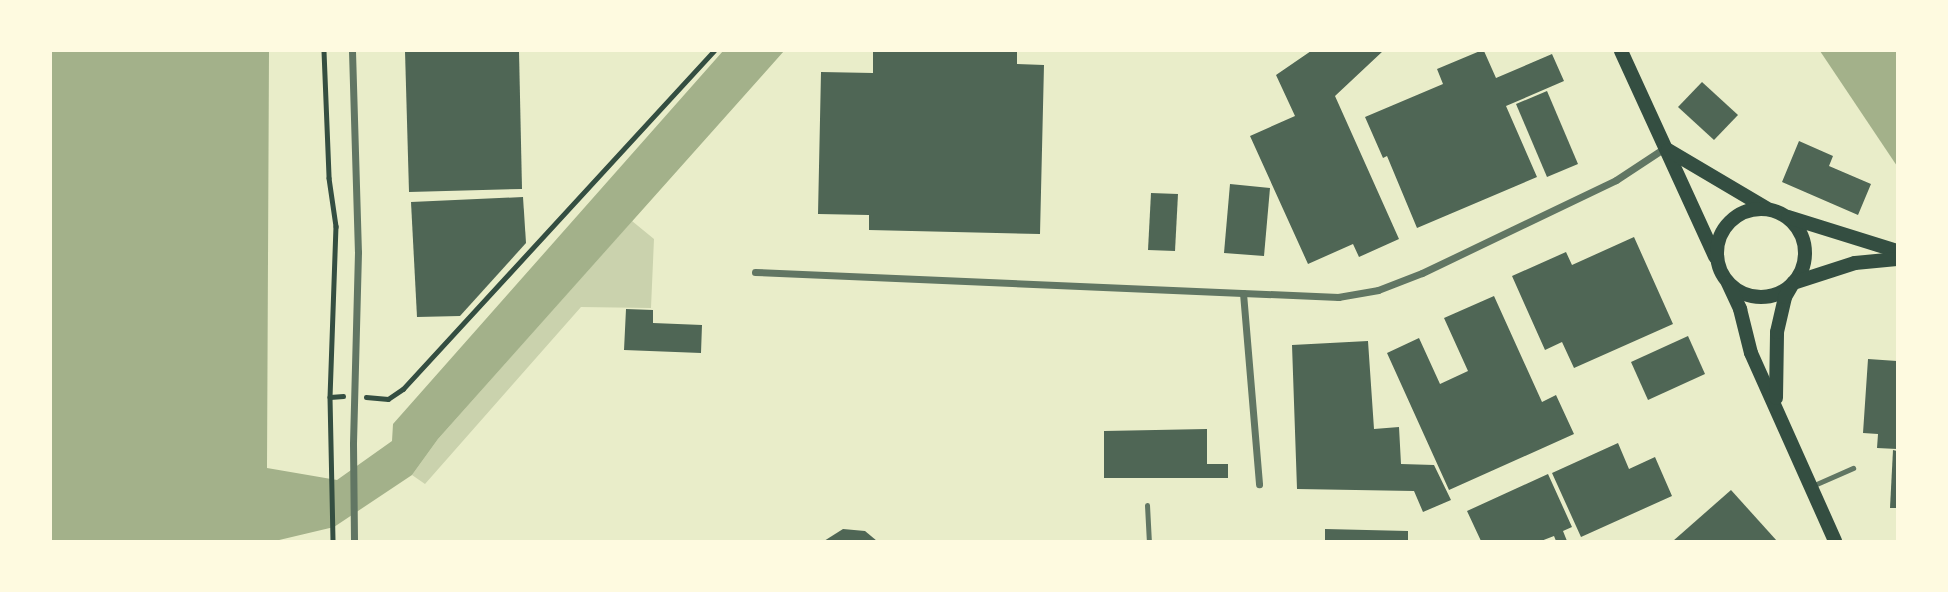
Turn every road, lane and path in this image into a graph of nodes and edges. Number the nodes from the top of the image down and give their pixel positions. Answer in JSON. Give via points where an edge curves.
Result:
{"nodes":[{"id":1,"x":324,"y":51,"type":"edge"},
{"id":2,"x":352,"y":51,"type":"edge"},
{"id":3,"x":715,"y":51,"type":"edge"},
{"id":4,"x":1620,"y":51,"type":"edge"},
{"id":5,"x":1667,"y":148,"type":"junction"},
{"id":6,"x":1778,"y":213,"type":"junction"},
{"id":7,"x":1897,"y":251,"type":"edge"},
{"id":8,"x":1897,"y":259,"type":"edge"},
{"id":9,"x":1717,"y":261,"type":"junction"},
{"id":10,"x":755,"y":272,"type":"dead end"},
{"id":11,"x":1728,"y":282,"type":"junction"},
{"id":12,"x":1793,"y":283,"type":"junction"},
{"id":13,"x":1243,"y":293,"type":"junction"},
{"id":14,"x":354,"y":396,"type":"junction"},
{"id":15,"x":330,"y":397,"type":"junction"},
{"id":16,"x":1776,"y":406,"type":"junction"},
{"id":17,"x":1853,"y":467,"type":"dead end"},
{"id":18,"x":1259,"y":484,"type":"dead end"},
{"id":19,"x":1810,"y":487,"type":"junction"},
{"id":20,"x":1147,"y":505,"type":"dead end"},
{"id":21,"x":333,"y":539,"type":"edge"},
{"id":22,"x":354,"y":540,"type":"edge"},
{"id":23,"x":1149,"y":541,"type":"edge"},
{"id":24,"x":1835,"y":541,"type":"edge"}],
"edges":[{"from":1,"to":15,"type":"path","via":[[329,178],[336,226]]},
{"from":2,"to":14,"type":"street","via":[[358,252]]},
{"from":3,"to":14,"type":"path","via":[[403,389],[388,399]]},
{"from":4,"to":5,"type":"main road"},
{"from":5,"to":6,"type":"main road"},
{"from":5,"to":9,"type":"main road"},
{"from":5,"to":13,"type":"street","via":[[1616,180],[1378,290],[1338,297]]},
{"from":6,"to":7,"type":"main road"},
{"from":6,"to":9,"type":"main road","via":[[1748,211],[1736,216],[1720,236]]},
{"from":6,"to":12,"type":"main road","via":[[1794,224],[1805,250]]},
{"from":8,"to":12,"type":"main road","via":[[1850,264]]},
{"from":9,"to":11,"type":"main road"},
{"from":10,"to":13,"type":"street"},
{"from":11,"to":12,"type":"main road","via":[[1737,291],[1757,297],[1778,294]]},
{"from":11,"to":16,"type":"main road","via":[[1751,353]]},
{"from":12,"to":16,"type":"main road","via":[[1777,332]]},
{"from":13,"to":18,"type":"street"},
{"from":14,"to":15,"type":"path"},
{"from":14,"to":22,"type":"street"},
{"from":15,"to":21,"type":"path"},
{"from":16,"to":19,"type":"main road"},
{"from":17,"to":19,"type":"lane"},
{"from":19,"to":24,"type":"main road"},
{"from":20,"to":23,"type":"lane"}]}
